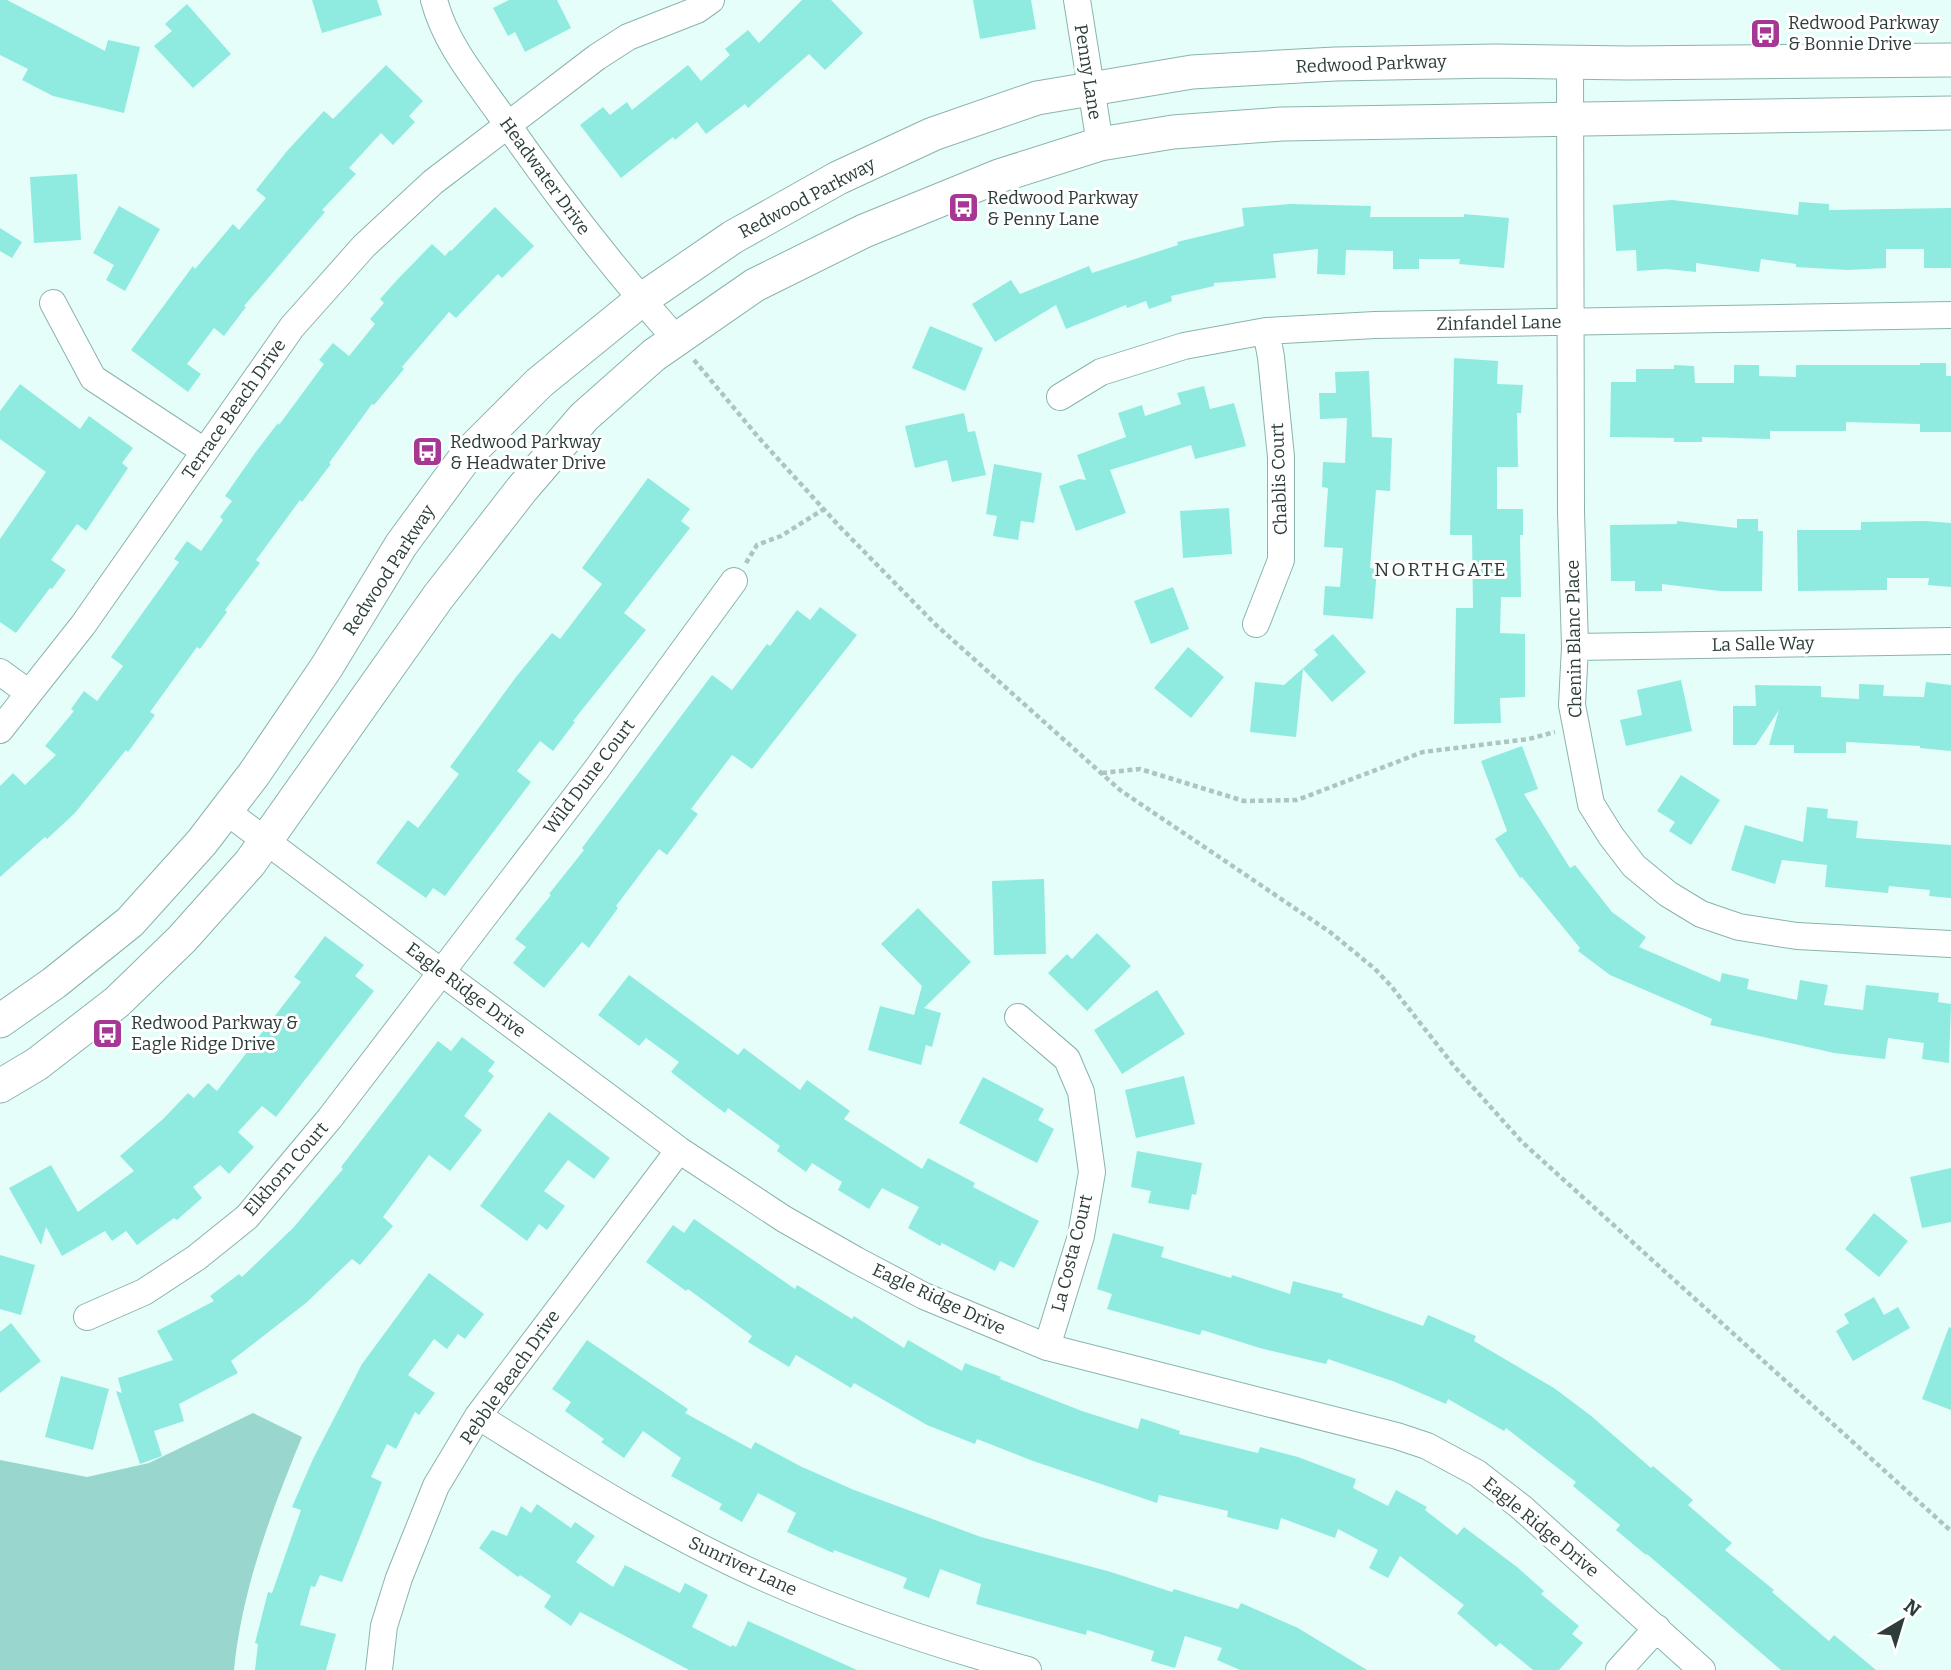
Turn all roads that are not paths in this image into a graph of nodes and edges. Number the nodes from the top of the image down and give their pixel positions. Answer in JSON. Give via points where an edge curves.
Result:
{"nodes":[{"id":1,"x":434,"y":0,"type":"edge"},
{"id":2,"x":711,"y":0,"type":"edge"},
{"id":3,"x":1077,"y":0,"type":"edge"},
{"id":4,"x":1951,"y":60,"type":"edge"},
{"id":5,"x":1570,"y":62,"type":"junction"},
{"id":6,"x":1090,"y":89,"type":"junction"},
{"id":7,"x":1951,"y":113,"type":"edge"},
{"id":8,"x":1571,"y":118,"type":"junction"},
{"id":9,"x":508,"y":126,"type":"junction"},
{"id":10,"x":1100,"y":144,"type":"junction"},
{"id":11,"x":642,"y":300,"type":"junction"},
{"id":12,"x":53,"y":303,"type":"dead end"},
{"id":13,"x":1951,"y":315,"type":"edge"},
{"id":14,"x":1572,"y":323,"type":"junction"},
{"id":15,"x":1266,"y":331,"type":"junction"},
{"id":16,"x":676,"y":340,"type":"junction"},
{"id":17,"x":1060,"y":397,"type":"dead end"},
{"id":18,"x":204,"y":450,"type":"junction"},
{"id":19,"x":734,"y":581,"type":"road end"},
{"id":20,"x":1256,"y":624,"type":"dead end"},
{"id":21,"x":1951,"y":641,"type":"edge"},
{"id":22,"x":1575,"y":647,"type":"junction"},
{"id":23,"x":0,"y":672,"type":"edge"},
{"id":24,"x":29,"y":693,"type":"junction"},
{"id":25,"x":0,"y":730,"type":"edge"},
{"id":26,"x":226,"y":811,"type":"junction"},
{"id":27,"x":266,"y":841,"type":"junction"},
{"id":28,"x":1951,"y":944,"type":"edge"},
{"id":29,"x":442,"y":972,"type":"junction"},
{"id":30,"x":1018,"y":1017,"type":"dead end"},
{"id":31,"x":0,"y":1021,"type":"edge"},
{"id":32,"x":0,"y":1086,"type":"edge"},
{"id":33,"x":679,"y":1150,"type":"junction"},
{"id":34,"x":87,"y":1317,"type":"dead end"},
{"id":35,"x":1047,"y":1347,"type":"junction"},
{"id":36,"x":478,"y":1416,"type":"junction"},
{"id":37,"x":1657,"y":1628,"type":"junction"},
{"id":38,"x":379,"y":1670,"type":"edge"},
{"id":39,"x":1028,"y":1670,"type":"edge"},
{"id":40,"x":1619,"y":1670,"type":"edge"},
{"id":41,"x":1702,"y":1670,"type":"edge"}],
"edges":[{"from":1,"to":9,"type":"street","name":"Headwater Drive","via":[[447,37]]},
{"from":2,"to":9,"type":"street","name":"Terrace Beach Drive","via":[[628,37]]},
{"from":3,"to":6,"type":"street","name":"Penny Lane"},
{"from":4,"to":5,"type":"main road","name":"Redwood Parkway"},
{"from":5,"to":6,"type":"main road","name":"Redwood Parkway","via":[[1335,64],[1192,72]]},
{"from":5,"to":8,"type":"street","name":"Chenin Blanc Place"},
{"from":6,"to":10,"type":"street","name":"Penny Lane"},
{"from":6,"to":11,"type":"main road","name":"Redwood Parkway","via":[[1037,98],[933,134],[838,178],[733,237]]},
{"from":7,"to":8,"type":"main road"},
{"from":8,"to":10,"type":"main road","via":[[1282,124],[1173,132]]},
{"from":8,"to":14,"type":"street","name":"Chenin Blanc Place"},
{"from":9,"to":11,"type":"street","name":"Headwater Drive"},
{"from":9,"to":18,"type":"street","name":"Terrace Beach Drive","via":[[433,183],[364,246],[292,327]]},
{"from":10,"to":16,"type":"main road","via":[[999,176],[864,231],[755,285]]},
{"from":11,"to":16,"type":"street","name":"Headwater Drive"},
{"from":11,"to":26,"type":"main road","name":"Redwood Parkway","via":[[538,383],[467,455],[401,545],[326,668]]},
{"from":12,"to":18,"type":"street","via":[[93,378]]},
{"from":13,"to":14,"type":"street","name":"Zinfandel Lane"},
{"from":14,"to":15,"type":"street","name":"Zinfandel Lane"},
{"from":14,"to":22,"type":"street","name":"Chenin Blanc Place"},
{"from":15,"to":17,"type":"street","name":"Zinfandel Lane","via":[[1184,346],[1101,372]]},
{"from":15,"to":20,"type":"street","name":"Chablis Court","via":[[1281,457],[1281,560]]},
{"from":16,"to":27,"type":"main road","via":[[584,417],[522,489],[438,597]]},
{"from":18,"to":24,"type":"street","name":"Terrace Beach Drive","via":[[83,625]]},
{"from":19,"to":29,"type":"street","name":"Wild Dune Court"},
{"from":21,"to":22,"type":"street","name":"La Salle Way"},
{"from":22,"to":28,"type":"street","name":"Chenin Blanc Place","via":[[1572,705],[1591,804],[1634,866],[1668,894],[1701,914],[1739,927],[1797,936]]},
{"from":23,"to":24,"type":"street"},
{"from":24,"to":25,"type":"street","name":"Terrace Beach Drive"},
{"from":26,"to":27,"type":"street","name":"Eagle Ridge Drive"},
{"from":26,"to":31,"type":"main road","name":"Redwood Parkway","via":[[130,922]]},
{"from":27,"to":29,"type":"street","name":"Eagle Ridge Drive"},
{"from":27,"to":32,"type":"main road","via":[[182,939],[117,1002],[37,1064]]},
{"from":29,"to":33,"type":"street","name":"Eagle Ridge Drive"},
{"from":29,"to":34,"type":"street","name":"Elkhorn Court","via":[[247,1217],[144,1292]]},
{"from":30,"to":35,"type":"street","name":"La Costa Court","via":[[1067,1059],[1080,1092],[1092,1172],[1081,1236]]},
{"from":33,"to":35,"type":"street","name":"Eagle Ridge Drive","via":[[856,1260],[924,1296]]},
{"from":33,"to":36,"type":"street","name":"Pebble Beach Drive"},
{"from":35,"to":37,"type":"street","name":"Eagle Ridge Drive","via":[[1427,1447],[1477,1473]]},
{"from":36,"to":38,"type":"street","name":"Pebble Beach Drive","via":[[436,1486],[416,1532],[384,1626]]},
{"from":36,"to":39,"type":"street","name":"Sunriver Lane","via":[[683,1538],[768,1579],[950,1649]]},
{"from":37,"to":40,"type":"street"},
{"from":37,"to":41,"type":"street","name":"Eagle Ridge Drive"}]}
